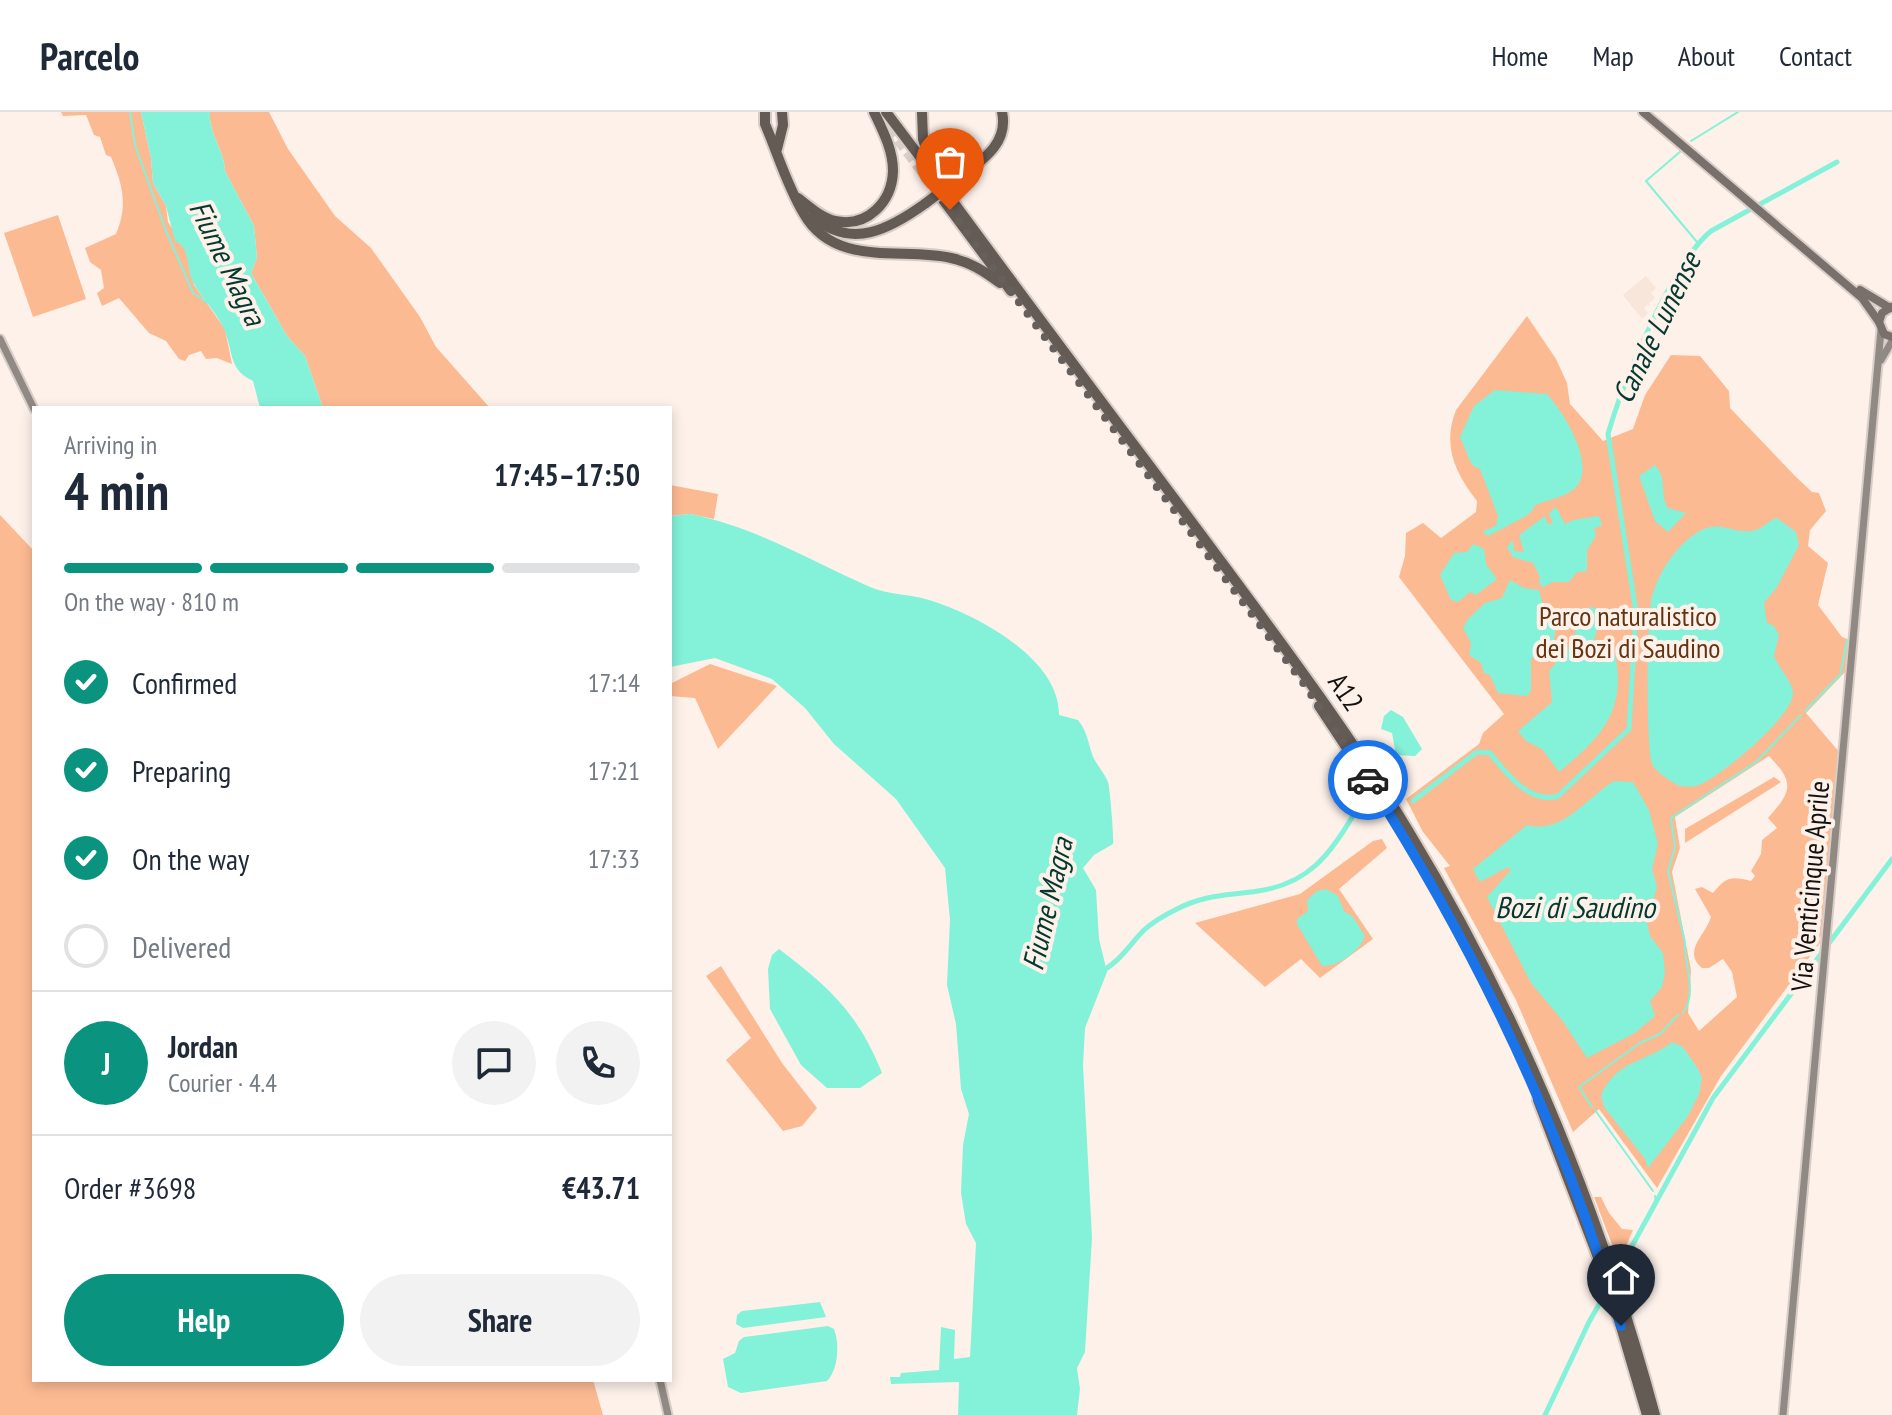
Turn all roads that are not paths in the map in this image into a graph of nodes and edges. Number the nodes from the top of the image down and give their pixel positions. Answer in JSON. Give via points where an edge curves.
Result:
{"nodes":[{"id":1,"x":765,"y":112,"type":"edge"},
{"id":2,"x":782,"y":112,"type":"edge"},
{"id":3,"x":876,"y":112,"type":"edge"},
{"id":4,"x":886,"y":112,"type":"edge"},
{"id":5,"x":922,"y":112,"type":"edge"},
{"id":6,"x":1002,"y":112,"type":"edge"},
{"id":7,"x":1643,"y":112,"type":"edge"},
{"id":8,"x":1651,"y":112,"type":"edge"},
{"id":9,"x":889,"y":128,"type":"tunnel mouth"},
{"id":10,"x":777,"y":149,"type":"junction"},
{"id":11,"x":942,"y":190,"type":"junction"},
{"id":12,"x":797,"y":196,"type":"junction"},
{"id":13,"x":1753,"y":201,"type":"junction"},
{"id":14,"x":1766,"y":213,"type":"junction"},
{"id":15,"x":1010,"y":290,"type":"junction"},
{"id":16,"x":1891,"y":307,"type":"edge"},
{"id":17,"x":1880,"y":326,"type":"junction"},
{"id":18,"x":0,"y":339,"type":"edge"},
{"id":19,"x":1892,"y":339,"type":"edge"},
{"id":20,"x":1880,"y":362,"type":"junction"},
{"id":21,"x":33,"y":406,"type":"edge"},
{"id":22,"x":1613,"y":1289,"type":"junction"},
{"id":23,"x":660,"y":1382,"type":"edge"},
{"id":24,"x":668,"y":1415,"type":"edge"},
{"id":25,"x":1647,"y":1415,"type":"edge"},
{"id":26,"x":1655,"y":1415,"type":"edge"},
{"id":27,"x":1783,"y":1415,"type":"edge"}],
"edges":[{"from":1,"to":10,"type":"highway"},
{"from":2,"to":10,"type":"highway"},
{"from":3,"to":9,"type":"highway"},
{"from":3,"to":12,"type":"highway","via":[[893,171],[877,209],[861,219],[834,221]]},
{"from":4,"to":11,"type":"highway","name":"A12","number":"A12"},
{"from":5,"to":11,"type":"highway","via":[[923,139]]},
{"from":6,"to":12,"type":"highway","bridge":true,"via":[[1001,138],[989,154],[886,229],[856,235],[822,224]]},
{"from":7,"to":13,"type":"main road"},
{"from":8,"to":13,"type":"main road"},
{"from":10,"to":12,"type":"highway"},
{"from":11,"to":15,"type":"highway","name":"A12","number":"A12"},
{"from":11,"to":22,"type":"highway","name":"A12","number":"A12","via":[[1311,681],[1401,820],[1482,965],[1534,1073],[1613,1274]]},
{"from":12,"to":15,"type":"highway","via":[[810,221],[843,246],[877,255],[962,260]]},
{"from":13,"to":14,"type":"main road"},
{"from":14,"to":16,"type":"main road","via":[[1866,295]]},
{"from":14,"to":17,"type":"main road","via":[[1862,298]]},
{"from":15,"to":22,"type":"highway","name":"A12","number":"A12","via":[[1304,684],[1404,837],[1529,1078]]},
{"from":16,"to":17,"type":"main road","via":[[1882,313]]},
{"from":17,"to":19,"type":"main road"},
{"from":17,"to":20,"type":"main road","name":"Via Venticinque Aprile"},
{"from":18,"to":21,"type":"main road"},
{"from":19,"to":20,"type":"main road","name":"Via Venticinque Aprile"},
{"from":20,"to":27,"type":"main road","name":"Via Venticinque Aprile"},
{"from":22,"to":25,"type":"highway","number":"A12"},
{"from":22,"to":26,"type":"highway","number":"A12"},
{"from":23,"to":24,"type":"main road"}]}
